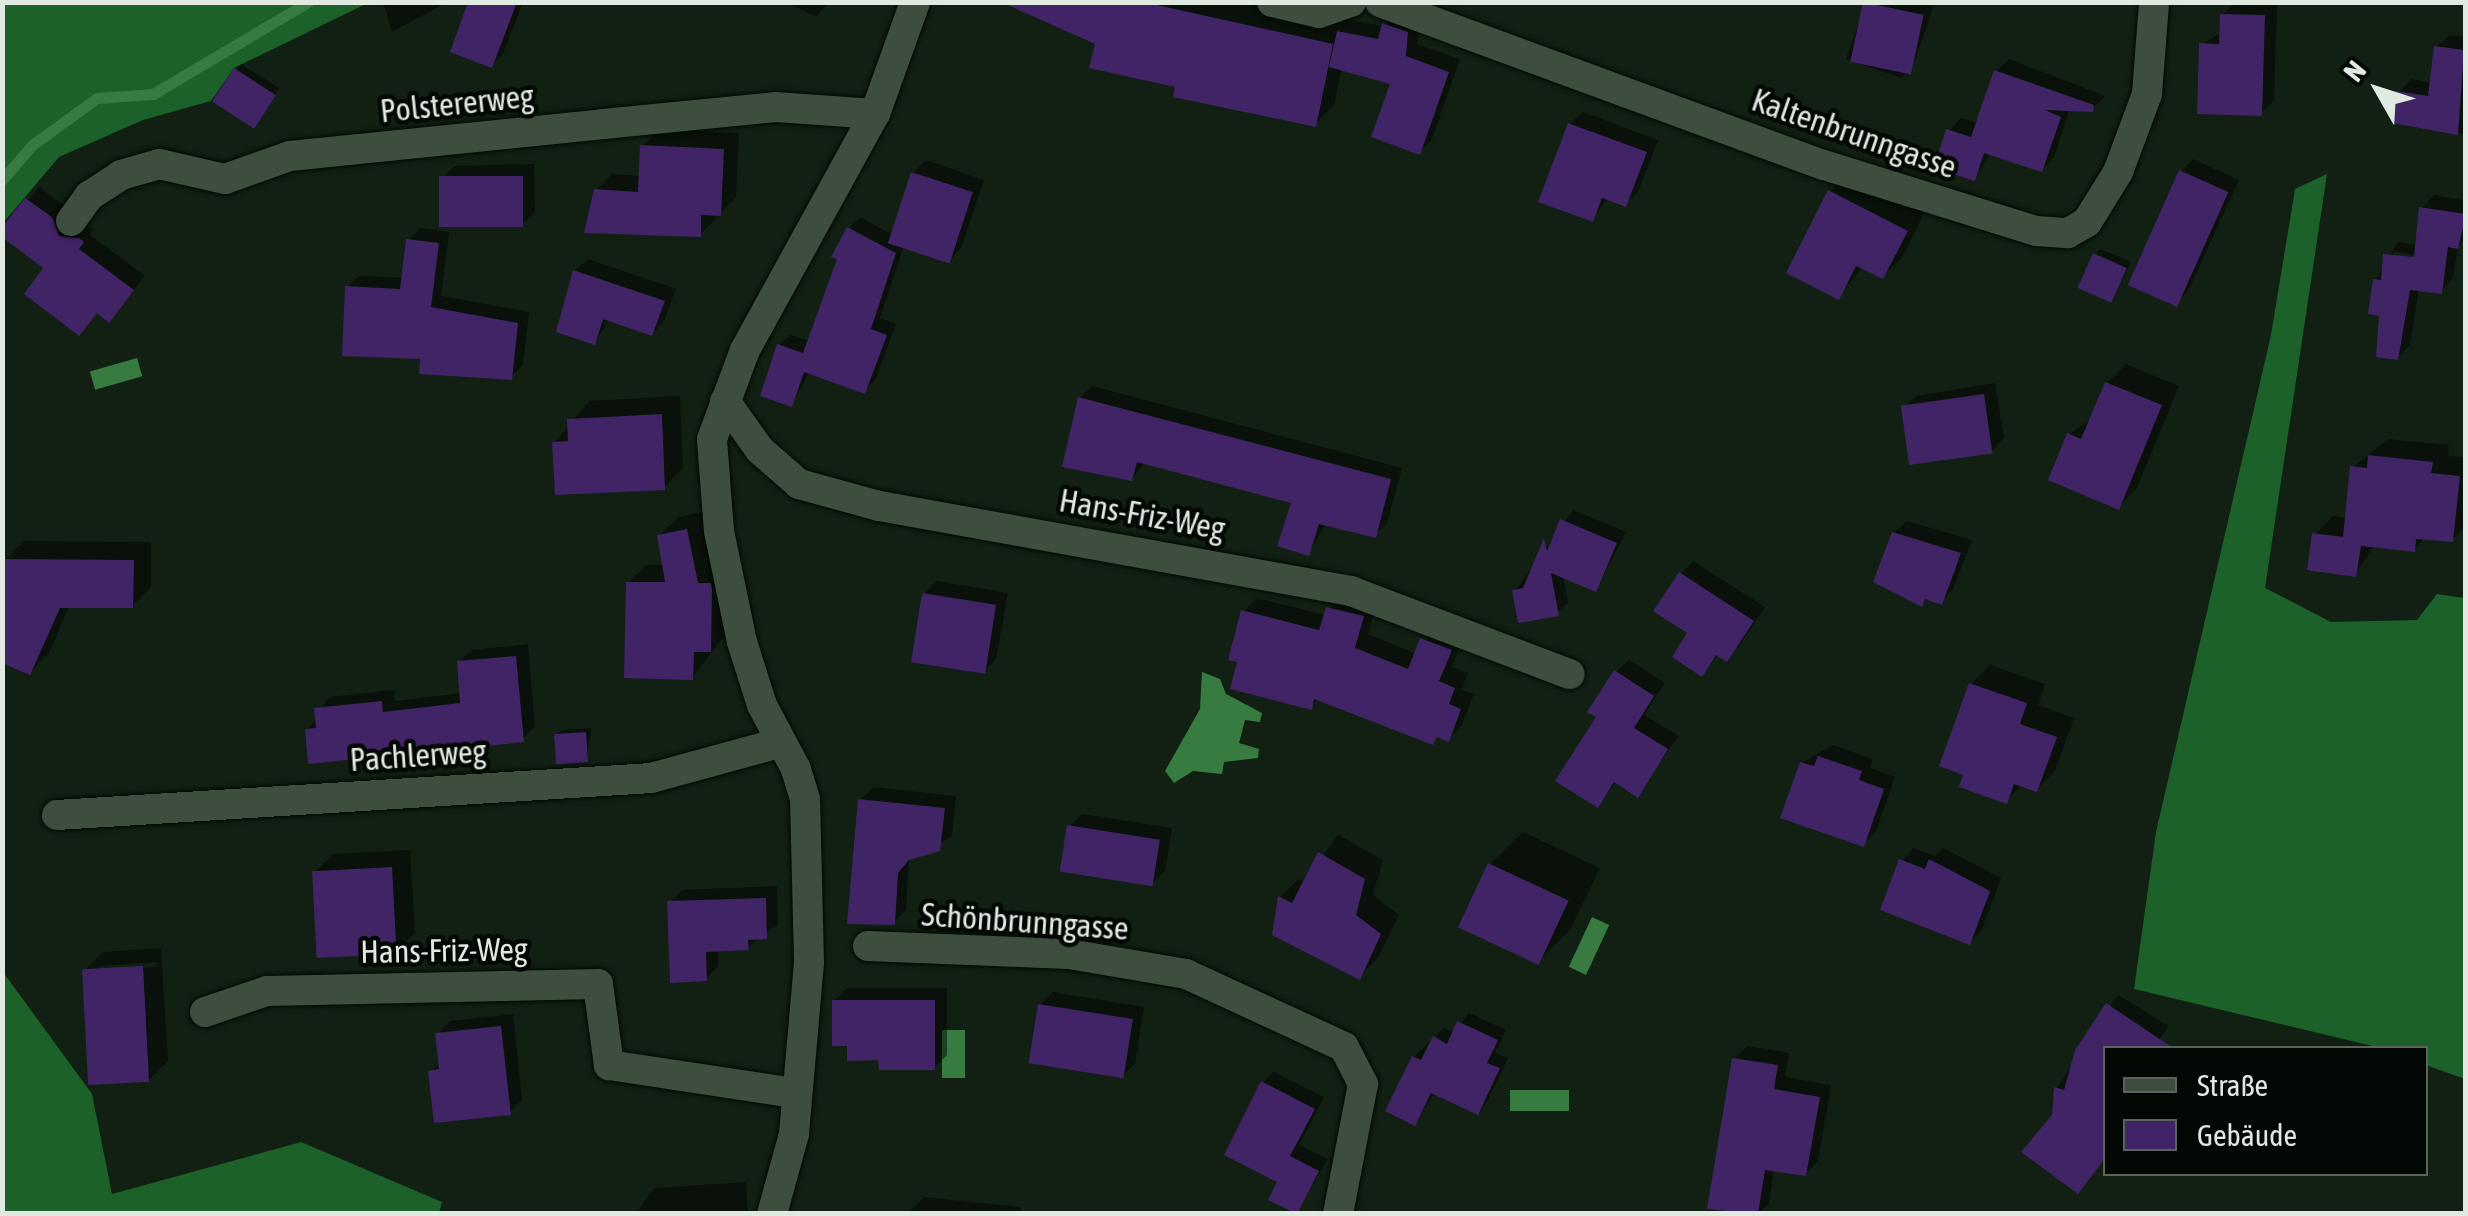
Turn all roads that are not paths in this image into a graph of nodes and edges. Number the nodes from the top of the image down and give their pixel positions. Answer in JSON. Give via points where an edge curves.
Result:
{"nodes":[{"id":1,"x":915,"y":2,"type":"edge"},
{"id":2,"x":1272,"y":2,"type":"edge"},
{"id":3,"x":1351,"y":2,"type":"edge"},
{"id":4,"x":1380,"y":2,"type":"edge"},
{"id":5,"x":2154,"y":2,"type":"edge"},
{"id":6,"x":875,"y":114,"type":"junction"},
{"id":7,"x":72,"y":221,"type":"dead end"},
{"id":8,"x":725,"y":401,"type":"junction"},
{"id":9,"x":1570,"y":674,"type":"dead end"},
{"id":10,"x":779,"y":743,"type":"junction"},
{"id":11,"x":57,"y":815,"type":"dead end"},
{"id":12,"x":868,"y":946,"type":"dead end"},
{"id":13,"x":205,"y":1012,"type":"dead end"},
{"id":14,"x":795,"y":1093,"type":"junction"},
{"id":15,"x":772,"y":1214,"type":"edge"},
{"id":16,"x":1338,"y":1214,"type":"edge"}],
"edges":[{"from":1,"to":6,"type":"street"},
{"from":2,"to":3,"type":"street","via":[[1319,13]]},
{"from":4,"to":5,"type":"street","name":"Kaltenbrunngasse","via":[[1824,165],[2036,231],[2068,234],[2086,222],[2118,172],[2147,94]]},
{"from":6,"to":7,"type":"street","name":"Polstererweg","via":[[775,107],[642,120],[290,156],[224,180],[159,164],[120,175],[89,196]]},
{"from":6,"to":8,"type":"street","via":[[745,350]]},
{"from":8,"to":9,"type":"street","name":"Hans-Friz-Weg","via":[[760,450],[799,484],[879,506],[1351,591]]},
{"from":8,"to":10,"type":"street","via":[[712,439],[718,531],[742,642]]},
{"from":10,"to":11,"type":"street","name":"Pachlerweg","via":[[651,778]]},
{"from":10,"to":14,"type":"street","via":[[805,799],[808,962]]},
{"from":12,"to":16,"type":"street","name":"Schönbrunngasse","via":[[1069,954],[1186,974],[1344,1047],[1363,1084]]},
{"from":13,"to":14,"type":"street","name":"Hans-Friz-Weg","via":[[267,992],[598,984],[609,1065]]},
{"from":14,"to":15,"type":"street","via":[[794,1134]]}]}
